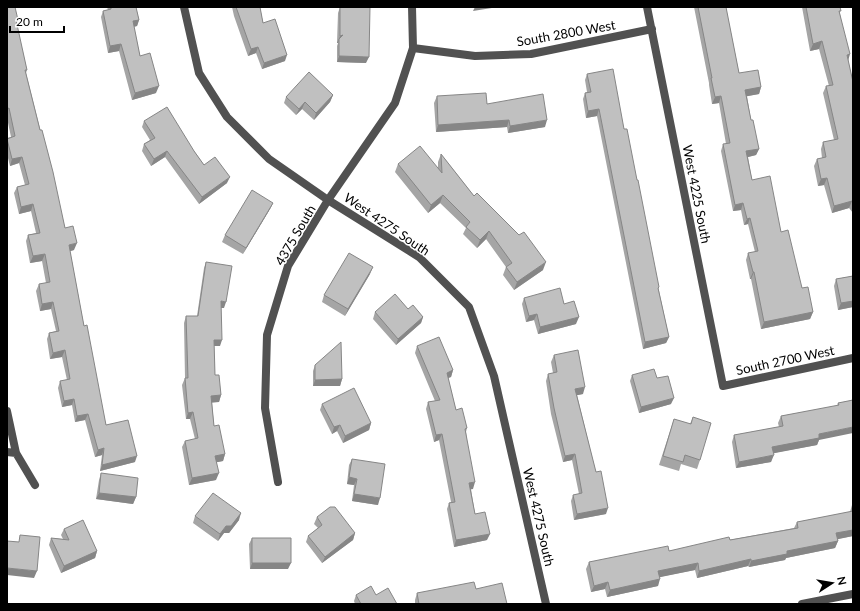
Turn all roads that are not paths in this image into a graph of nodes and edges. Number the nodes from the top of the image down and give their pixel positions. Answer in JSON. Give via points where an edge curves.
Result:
{"nodes":[{"id":1,"x":184,"y":7,"type":"edge"},
{"id":2,"x":412,"y":7,"type":"edge"},
{"id":3,"x":647,"y":7,"type":"edge"},
{"id":4,"x":652,"y":29,"type":"junction"},
{"id":5,"x":413,"y":48,"type":"junction"},
{"id":6,"x":328,"y":200,"type":"junction"},
{"id":7,"x":853,"y":358,"type":"edge"},
{"id":8,"x":723,"y":386,"type":"joint"},
{"id":9,"x":7,"y":411,"type":"edge"},
{"id":10,"x":7,"y":452,"type":"edge"},
{"id":11,"x":16,"y":453,"type":"junction"},
{"id":12,"x":278,"y":482,"type":"dead end"},
{"id":13,"x":35,"y":485,"type":"dead end"},
{"id":14,"x":853,"y":594,"type":"edge"},
{"id":15,"x":546,"y":604,"type":"edge"},
{"id":16,"x":802,"y":604,"type":"edge"}],
"edges":[{"from":1,"to":6,"type":"street","name":"4375 South","via":[[200,73],[227,117],[269,159]]},
{"from":2,"to":5,"type":"street","name":"West 4275 South"},
{"from":3,"to":4,"type":"street","name":"West 4225 South"},
{"from":4,"to":5,"type":"street","name":"South 2800 West","via":[[531,54],[475,56]]},
{"from":4,"to":8,"type":"street","name":"West 4225 South"},
{"from":5,"to":6,"type":"street","name":"West 4275 South","via":[[395,103]]},
{"from":6,"to":12,"type":"street","name":"4375 South","via":[[288,266],[267,335],[265,408]]},
{"from":6,"to":15,"type":"street","name":"West 4275 South","via":[[419,257],[469,307],[494,376]]},
{"from":7,"to":8,"type":"street","name":"South 2700 West"},
{"from":9,"to":11,"type":"street"},
{"from":10,"to":11,"type":"street"},
{"from":11,"to":13,"type":"street"},
{"from":14,"to":16,"type":"street"}]}
